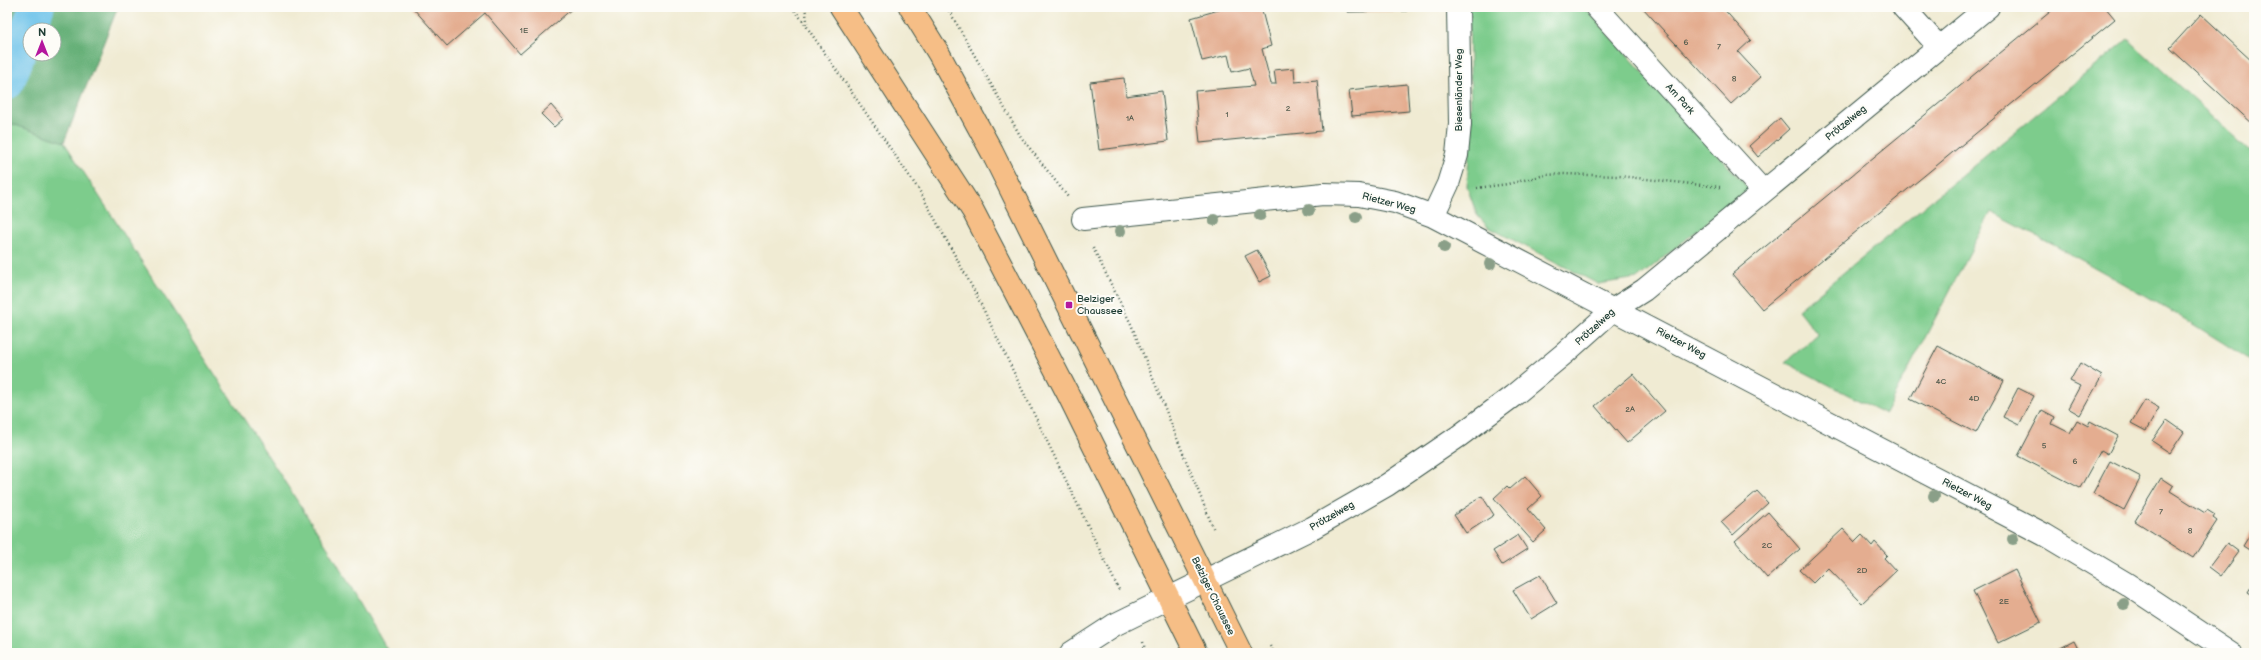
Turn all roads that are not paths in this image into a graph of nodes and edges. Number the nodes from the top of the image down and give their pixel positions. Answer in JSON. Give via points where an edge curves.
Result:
{"nodes":[{"id":1,"x":841,"y":7,"type":"edge"},
{"id":2,"x":910,"y":7,"type":"edge"},
{"id":3,"x":1458,"y":7,"type":"edge"},
{"id":4,"x":1596,"y":7,"type":"edge"},
{"id":5,"x":1903,"y":7,"type":"edge"},
{"id":6,"x":1988,"y":7,"type":"edge"},
{"id":7,"x":1939,"y":47,"type":"junction"},
{"id":8,"x":1763,"y":191,"type":"junction"},
{"id":9,"x":1078,"y":211,"type":"road end"},
{"id":10,"x":1433,"y":216,"type":"junction"},
{"id":11,"x":1614,"y":308,"type":"junction"},
{"id":12,"x":1206,"y":581,"type":"junction"},
{"id":13,"x":1169,"y":598,"type":"junction"},
{"id":14,"x":1071,"y":653,"type":"edge"},
{"id":15,"x":1196,"y":653,"type":"edge"},
{"id":16,"x":1241,"y":653,"type":"edge"},
{"id":17,"x":2231,"y":653,"type":"edge"}],
"edges":[{"from":1,"to":13,"type":"main road","via":[[973,211],[1069,396]]},
{"from":2,"to":12,"type":"main road","name":"Belziger Chaussee","via":[[939,54],[992,152]]},
{"from":3,"to":10,"type":"street","name":"Biesenländer Weg","via":[[1460,124],[1457,155],[1448,184]]},
{"from":4,"to":8,"type":"street","name":"Am Park"},
{"from":5,"to":7,"type":"street"},
{"from":6,"to":7,"type":"street","name":"Prötzelweg"},
{"from":7,"to":8,"type":"street","name":"Prötzelweg"},
{"from":8,"to":11,"type":"street","name":"Prötzelweg","via":[[1644,290]]},
{"from":9,"to":10,"type":"street","name":"Rietzer Weg","via":[[1323,194],[1359,195],[1395,202]]},
{"from":10,"to":11,"type":"street","name":"Rietzer Weg"},
{"from":11,"to":12,"type":"street","name":"Prötzelweg","via":[[1524,387],[1386,485],[1312,528]]},
{"from":11,"to":17,"type":"street","name":"Rietzer Weg","via":[[2045,535],[2127,584]]},
{"from":12,"to":13,"type":"street","name":"Prötzelweg"},
{"from":12,"to":16,"type":"main road","name":"Belziger Chaussee"},
{"from":13,"to":14,"type":"street","name":"Prötzelweg","via":[[1114,624]]},
{"from":13,"to":15,"type":"main road"}]}
